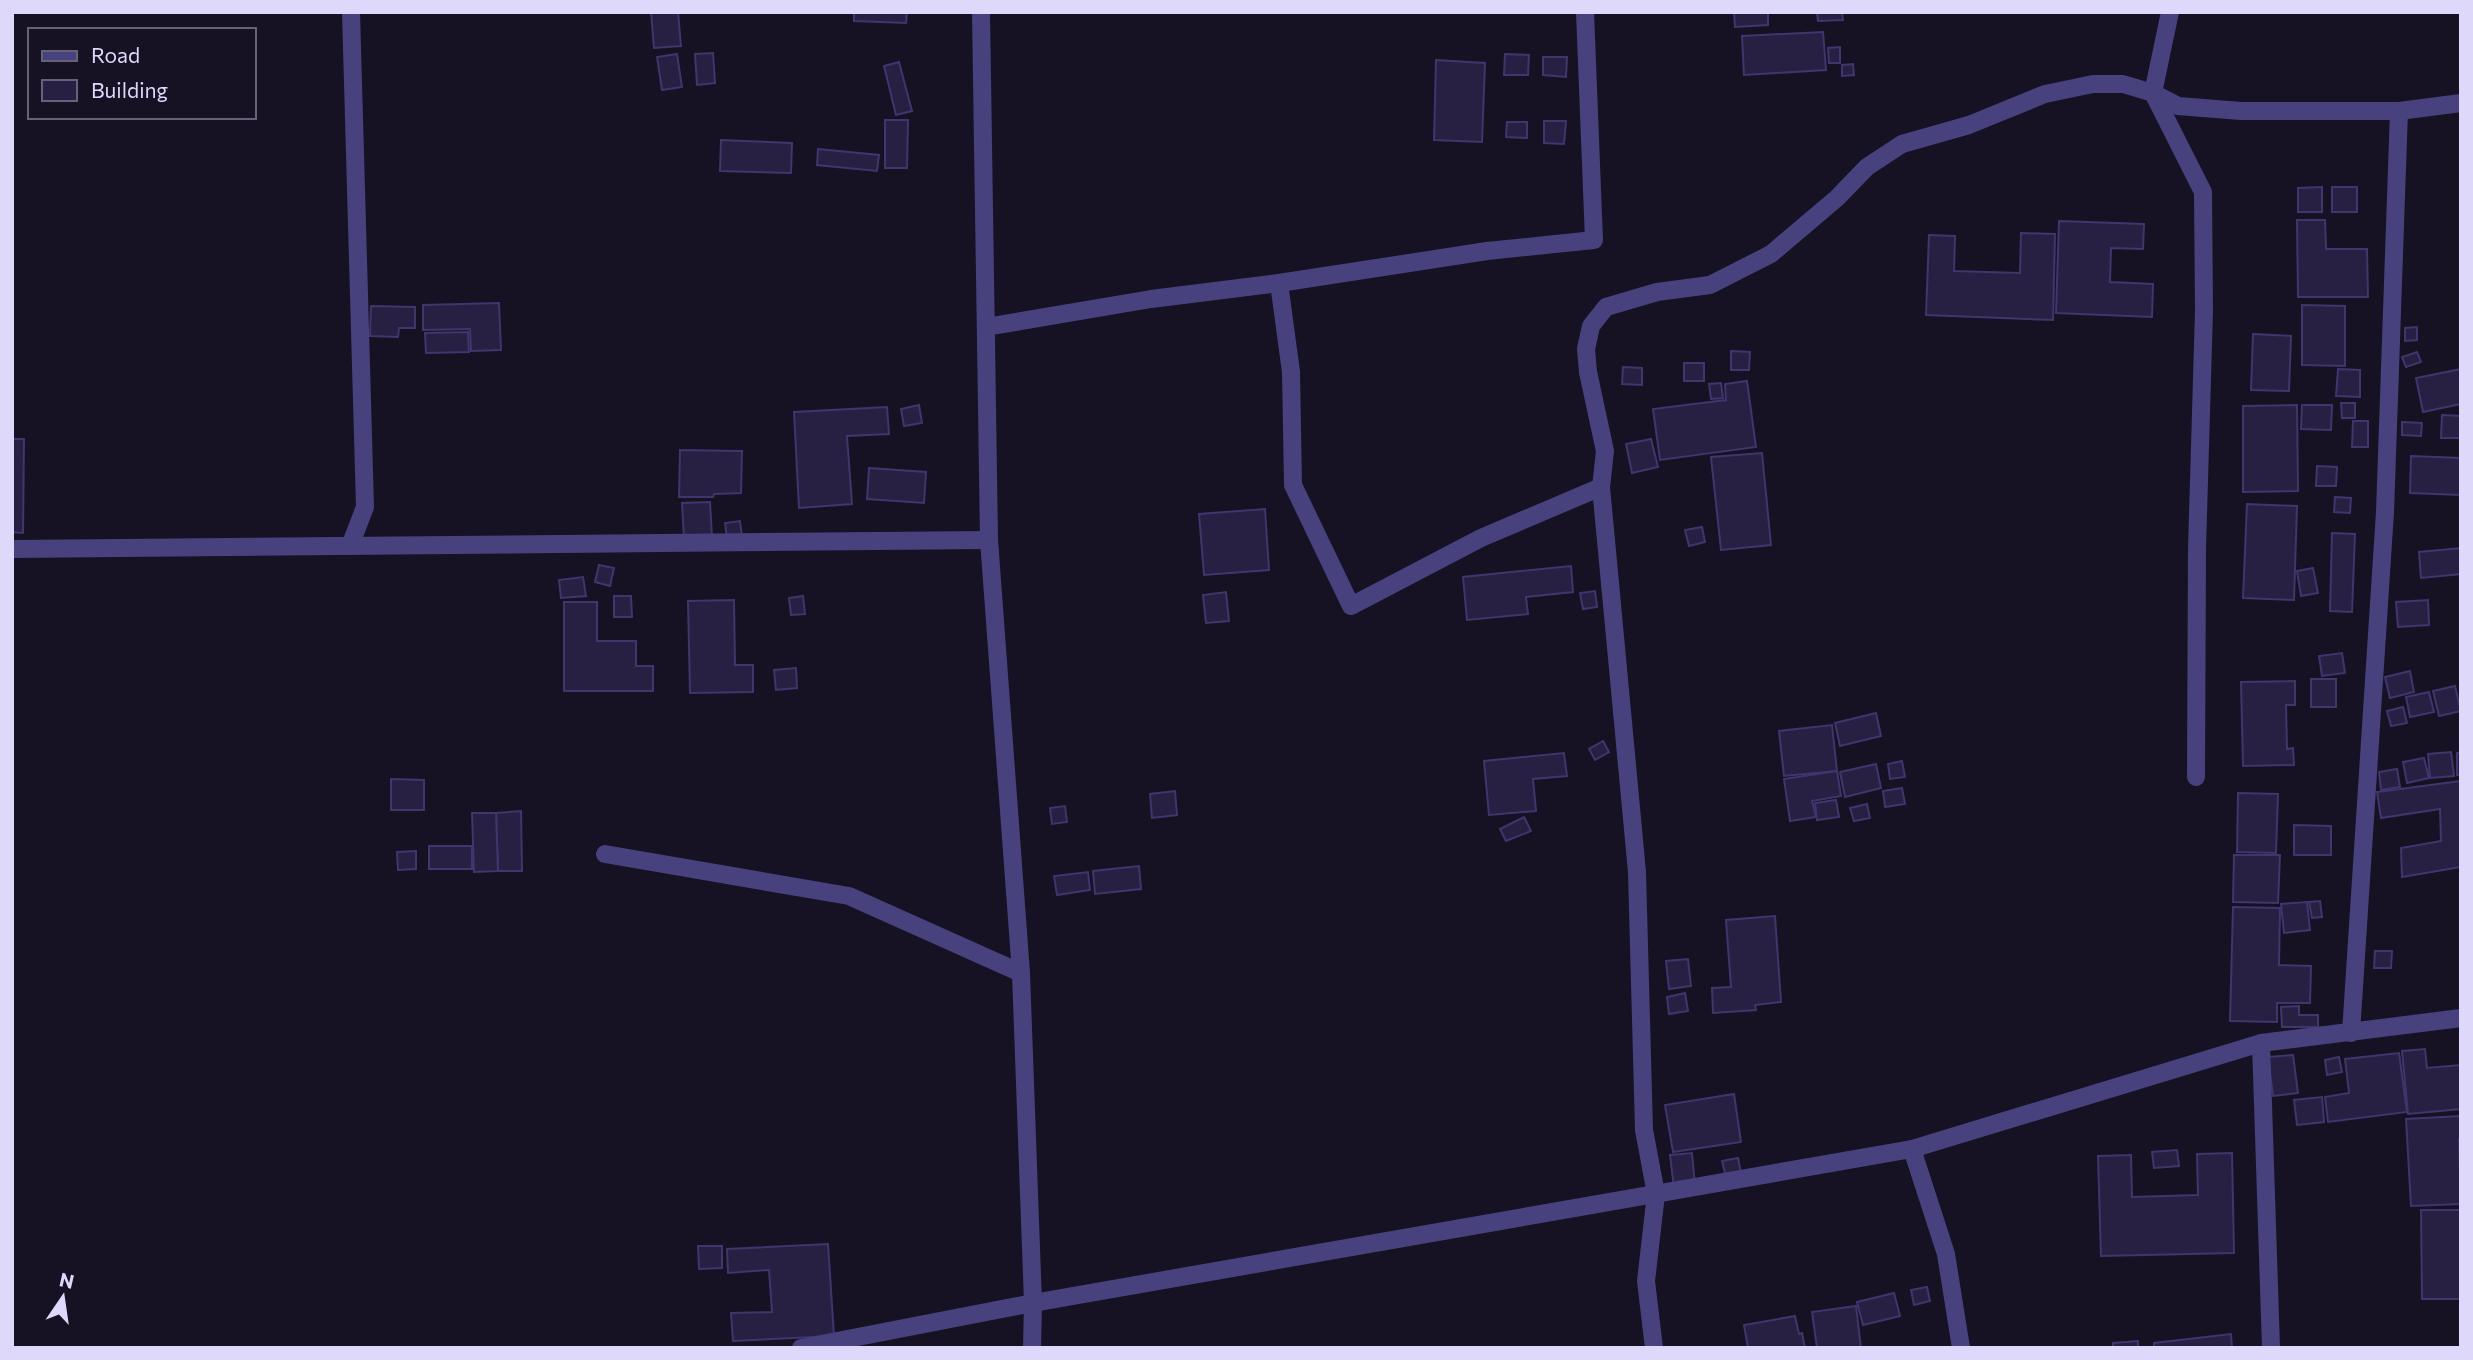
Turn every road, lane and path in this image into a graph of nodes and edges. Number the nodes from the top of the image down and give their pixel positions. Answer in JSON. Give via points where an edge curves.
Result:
{"nodes":[{"id":1,"x":351,"y":12,"type":"edge"},
{"id":2,"x":981,"y":12,"type":"edge"},
{"id":3,"x":1585,"y":12,"type":"edge"},
{"id":4,"x":2170,"y":12,"type":"edge"},
{"id":5,"x":2153,"y":93,"type":"junction"},
{"id":6,"x":2461,"y":103,"type":"edge"},
{"id":7,"x":2399,"y":111,"type":"junction"},
{"id":8,"x":1279,"y":283,"type":"junction"},
{"id":9,"x":986,"y":327,"type":"junction"},
{"id":10,"x":1601,"y":487,"type":"junction"},
{"id":11,"x":989,"y":540,"type":"junction"},
{"id":12,"x":350,"y":546,"type":"junction"},
{"id":13,"x":12,"y":549,"type":"edge"},
{"id":14,"x":2196,"y":778,"type":"dead end"},
{"id":15,"x":605,"y":855,"type":"dead end"},
{"id":16,"x":1021,"y":973,"type":"junction"},
{"id":17,"x":2461,"y":1018,"type":"edge"},
{"id":18,"x":2351,"y":1033,"type":"junction"},
{"id":19,"x":2261,"y":1042,"type":"junction"},
{"id":20,"x":1912,"y":1149,"type":"junction"},
{"id":21,"x":1656,"y":1194,"type":"junction"},
{"id":22,"x":1033,"y":1303,"type":"junction"},
{"id":23,"x":801,"y":1348,"type":"edge"},
{"id":24,"x":1032,"y":1348,"type":"edge"},
{"id":25,"x":1654,"y":1348,"type":"edge"},
{"id":26,"x":1961,"y":1348,"type":"edge"},
{"id":27,"x":2271,"y":1348,"type":"edge"}],
"edges":[{"from":1,"to":12,"type":"street","via":[[365,507]]},
{"from":2,"to":9,"type":"street"},
{"from":3,"to":8,"type":"street","via":[[1594,240],[1487,251]]},
{"from":4,"to":5,"type":"street"},
{"from":5,"to":7,"type":"street","via":[[2178,106],[2241,111]]},
{"from":5,"to":10,"type":"street","via":[[2123,84],[2081,86],[1902,144],[1867,167],[1771,254],[1710,285],[1657,292],[1606,307],[1591,326],[1586,349],[1605,451]]},
{"from":5,"to":14,"type":"street","via":[[2203,192]]},
{"from":6,"to":7,"type":"street"},
{"from":7,"to":18,"type":"street","via":[[2385,512]]},
{"from":8,"to":9,"type":"street"},
{"from":8,"to":10,"type":"street","via":[[1291,372],[1293,485],[1351,606],[1481,538]]},
{"from":9,"to":11,"type":"street"},
{"from":10,"to":21,"type":"street","via":[[1637,872],[1644,1130]]},
{"from":11,"to":12,"type":"street"},
{"from":11,"to":16,"type":"street"},
{"from":12,"to":13,"type":"street"},
{"from":15,"to":16,"type":"street","via":[[849,896]]},
{"from":16,"to":22,"type":"street"},
{"from":17,"to":18,"type":"street"},
{"from":18,"to":19,"type":"street"},
{"from":19,"to":20,"type":"street"},
{"from":19,"to":27,"type":"street"},
{"from":20,"to":21,"type":"street"},
{"from":20,"to":26,"type":"street","via":[[1945,1254]]},
{"from":21,"to":22,"type":"street"},
{"from":21,"to":25,"type":"street","via":[[1646,1281]]},
{"from":22,"to":23,"type":"street"},
{"from":22,"to":24,"type":"street"}]}
